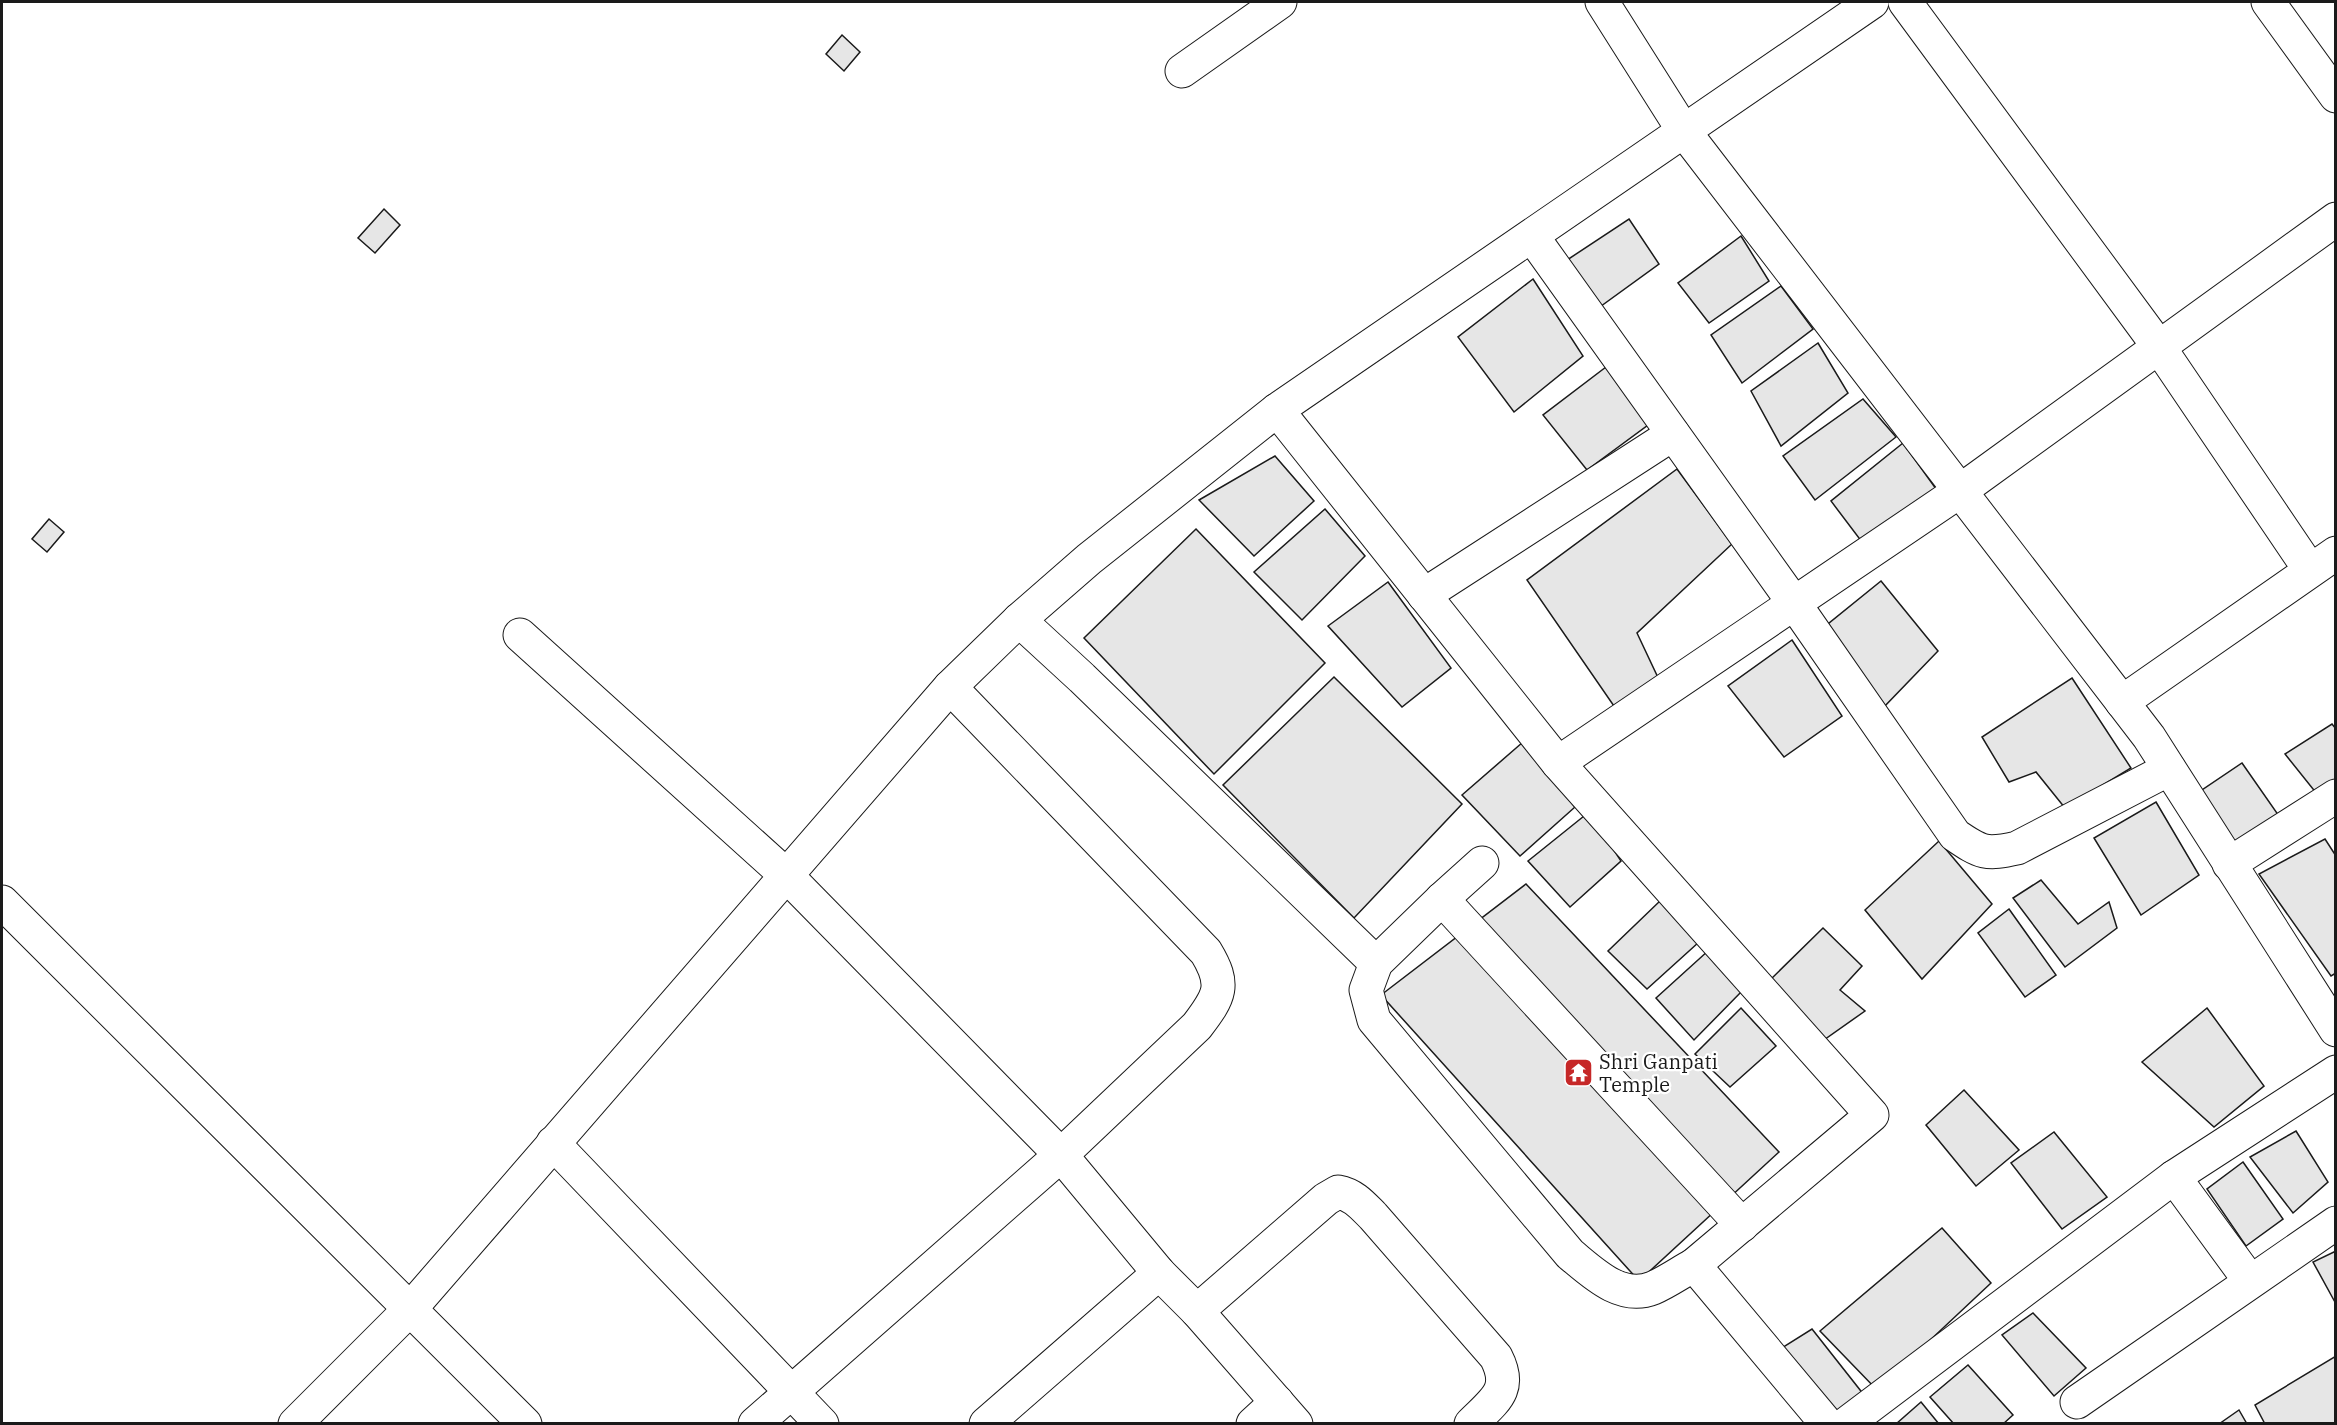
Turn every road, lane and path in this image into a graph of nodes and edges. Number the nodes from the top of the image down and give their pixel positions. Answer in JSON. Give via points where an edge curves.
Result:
{"nodes":[{"id":1,"x":1280,"y":2,"type":"edge"},
{"id":2,"x":1602,"y":2,"type":"edge"},
{"id":3,"x":1872,"y":2,"type":"edge"},
{"id":4,"x":1905,"y":2,"type":"edge"},
{"id":5,"x":2268,"y":2,"type":"edge"},
{"id":6,"x":1182,"y":71,"type":"dead end"},
{"id":7,"x":2336,"y":96,"type":"edge"},
{"id":8,"x":1683,"y":130,"type":"junction"},
{"id":9,"x":2336,"y":219,"type":"edge"},
{"id":10,"x":1532,"y":236,"type":"junction"},
{"id":11,"x":2159,"y":347,"type":"junction"},
{"id":12,"x":1277,"y":410,"type":"junction"},
{"id":13,"x":1673,"y":434,"type":"junction"},
{"id":14,"x":1960,"y":491,"type":"junction"},
{"id":15,"x":2323,"y":561,"type":"edge"},
{"id":16,"x":1424,"y":596,"type":"junction"},
{"id":17,"x":1794,"y":603,"type":"junction"},
{"id":18,"x":1019,"y":620,"type":"junction"},
{"id":19,"x":520,"y":635,"type":"dead end"},
{"id":20,"x":950,"y":687,"type":"junction"},
{"id":21,"x":2122,"y":702,"type":"junction"},
{"id":22,"x":1558,"y":764,"type":"junction"},
{"id":23,"x":2169,"y":769,"type":"junction"},
{"id":24,"x":2336,"y":796,"type":"edge"},
{"id":25,"x":1482,"y":863,"type":"dead end"},
{"id":26,"x":2229,"y":864,"type":"junction"},
{"id":27,"x":787,"y":876,"type":"junction"},
{"id":28,"x":1442,"y":899,"type":"junction"},
{"id":29,"x":2,"y":902,"type":"edge"},
{"id":30,"x":1376,"y":963,"type":"junction"},
{"id":31,"x":2336,"y":1030,"type":"edge"},
{"id":32,"x":2336,"y":1072,"type":"edge"},
{"id":33,"x":553,"y":1143,"type":"junction"},
{"id":34,"x":1061,"y":1155,"type":"junction"},
{"id":35,"x":2174,"y":1177,"type":"junction"},
{"id":36,"x":2336,"y":1223,"type":"edge"},
{"id":37,"x":1742,"y":1225,"type":"junction"},
{"id":38,"x":1694,"y":1265,"type":"junction"},
{"id":39,"x":1160,"y":1273,"type":"junction"},
{"id":40,"x":2250,"y":1281,"type":"junction"},
{"id":41,"x":411,"y":1308,"type":"junction"},
{"id":42,"x":1197,"y":1311,"type":"junction"},
{"id":43,"x":791,"y":1391,"type":"junction"},
{"id":44,"x":2076,"y":1402,"type":"dead end"},
{"id":45,"x":1287,"y":1413,"type":"edge"},
{"id":46,"x":295,"y":1424,"type":"edge"},
{"id":47,"x":525,"y":1424,"type":"edge"},
{"id":48,"x":754,"y":1424,"type":"edge"},
{"id":49,"x":822,"y":1424,"type":"edge"},
{"id":50,"x":986,"y":1424,"type":"edge"},
{"id":51,"x":1253,"y":1424,"type":"edge"},
{"id":52,"x":1471,"y":1424,"type":"edge"},
{"id":53,"x":1827,"y":1424,"type":"edge"},
{"id":54,"x":1846,"y":1424,"type":"edge"}],
"edges":[{"from":1,"to":6,"type":"street"},
{"from":2,"to":8,"type":"street"},
{"from":3,"to":8,"type":"street"},
{"from":4,"to":11,"type":"street"},
{"from":5,"to":7,"type":"street"},
{"from":8,"to":10,"type":"street"},
{"from":8,"to":14,"type":"street"},
{"from":9,"to":11,"type":"street"},
{"from":10,"to":12,"type":"street"},
{"from":10,"to":13,"type":"street"},
{"from":11,"to":14,"type":"street"},
{"from":11,"to":15,"type":"street"},
{"from":12,"to":16,"type":"street"},
{"from":12,"to":18,"type":"street","via":[[1089,559]]},
{"from":13,"to":16,"type":"street"},
{"from":13,"to":17,"type":"street"},
{"from":14,"to":17,"type":"street"},
{"from":14,"to":21,"type":"street"},
{"from":15,"to":21,"type":"street"},
{"from":16,"to":22,"type":"street"},
{"from":17,"to":22,"type":"street"},
{"from":17,"to":23,"type":"street","via":[[1955,835],[1974,849],[1994,853],[2017,848]]},
{"from":18,"to":20,"type":"street"},
{"from":18,"to":30,"type":"street"},
{"from":19,"to":27,"type":"street"},
{"from":20,"to":27,"type":"street"},
{"from":20,"to":34,"type":"street","via":[[1206,952],[1217,971],[1218,986],[1212,1006],[1197,1026]]},
{"from":21,"to":23,"type":"street"},
{"from":22,"to":37,"type":"street","via":[[1872,1115]]},
{"from":23,"to":26,"type":"street"},
{"from":24,"to":26,"type":"street"},
{"from":25,"to":28,"type":"street"},
{"from":26,"to":31,"type":"street"},
{"from":27,"to":33,"type":"street"},
{"from":27,"to":34,"type":"street"},
{"from":28,"to":30,"type":"street"},
{"from":28,"to":37,"type":"street"},
{"from":29,"to":41,"type":"street"},
{"from":30,"to":38,"type":"street","via":[[1366,990],[1374,1020],[1570,1254],[1601,1280],[1628,1292],[1652,1289]]},
{"from":32,"to":35,"type":"street"},
{"from":33,"to":41,"type":"street"},
{"from":33,"to":43,"type":"street"},
{"from":34,"to":39,"type":"street"},
{"from":34,"to":43,"type":"street"},
{"from":35,"to":40,"type":"street"},
{"from":35,"to":54,"type":"street"},
{"from":36,"to":40,"type":"street"},
{"from":37,"to":38,"type":"street"},
{"from":38,"to":53,"type":"street"},
{"from":39,"to":42,"type":"street"},
{"from":39,"to":50,"type":"street"},
{"from":40,"to":44,"type":"street"},
{"from":41,"to":46,"type":"street"},
{"from":41,"to":47,"type":"street"},
{"from":42,"to":45,"type":"street"},
{"from":42,"to":52,"type":"street","via":[[1326,1199],[1338,1192],[1347,1193],[1373,1216],[1496,1357],[1504,1372],[1503,1387]]},
{"from":43,"to":48,"type":"street"},
{"from":43,"to":49,"type":"street"},
{"from":45,"to":51,"type":"street"}]}
